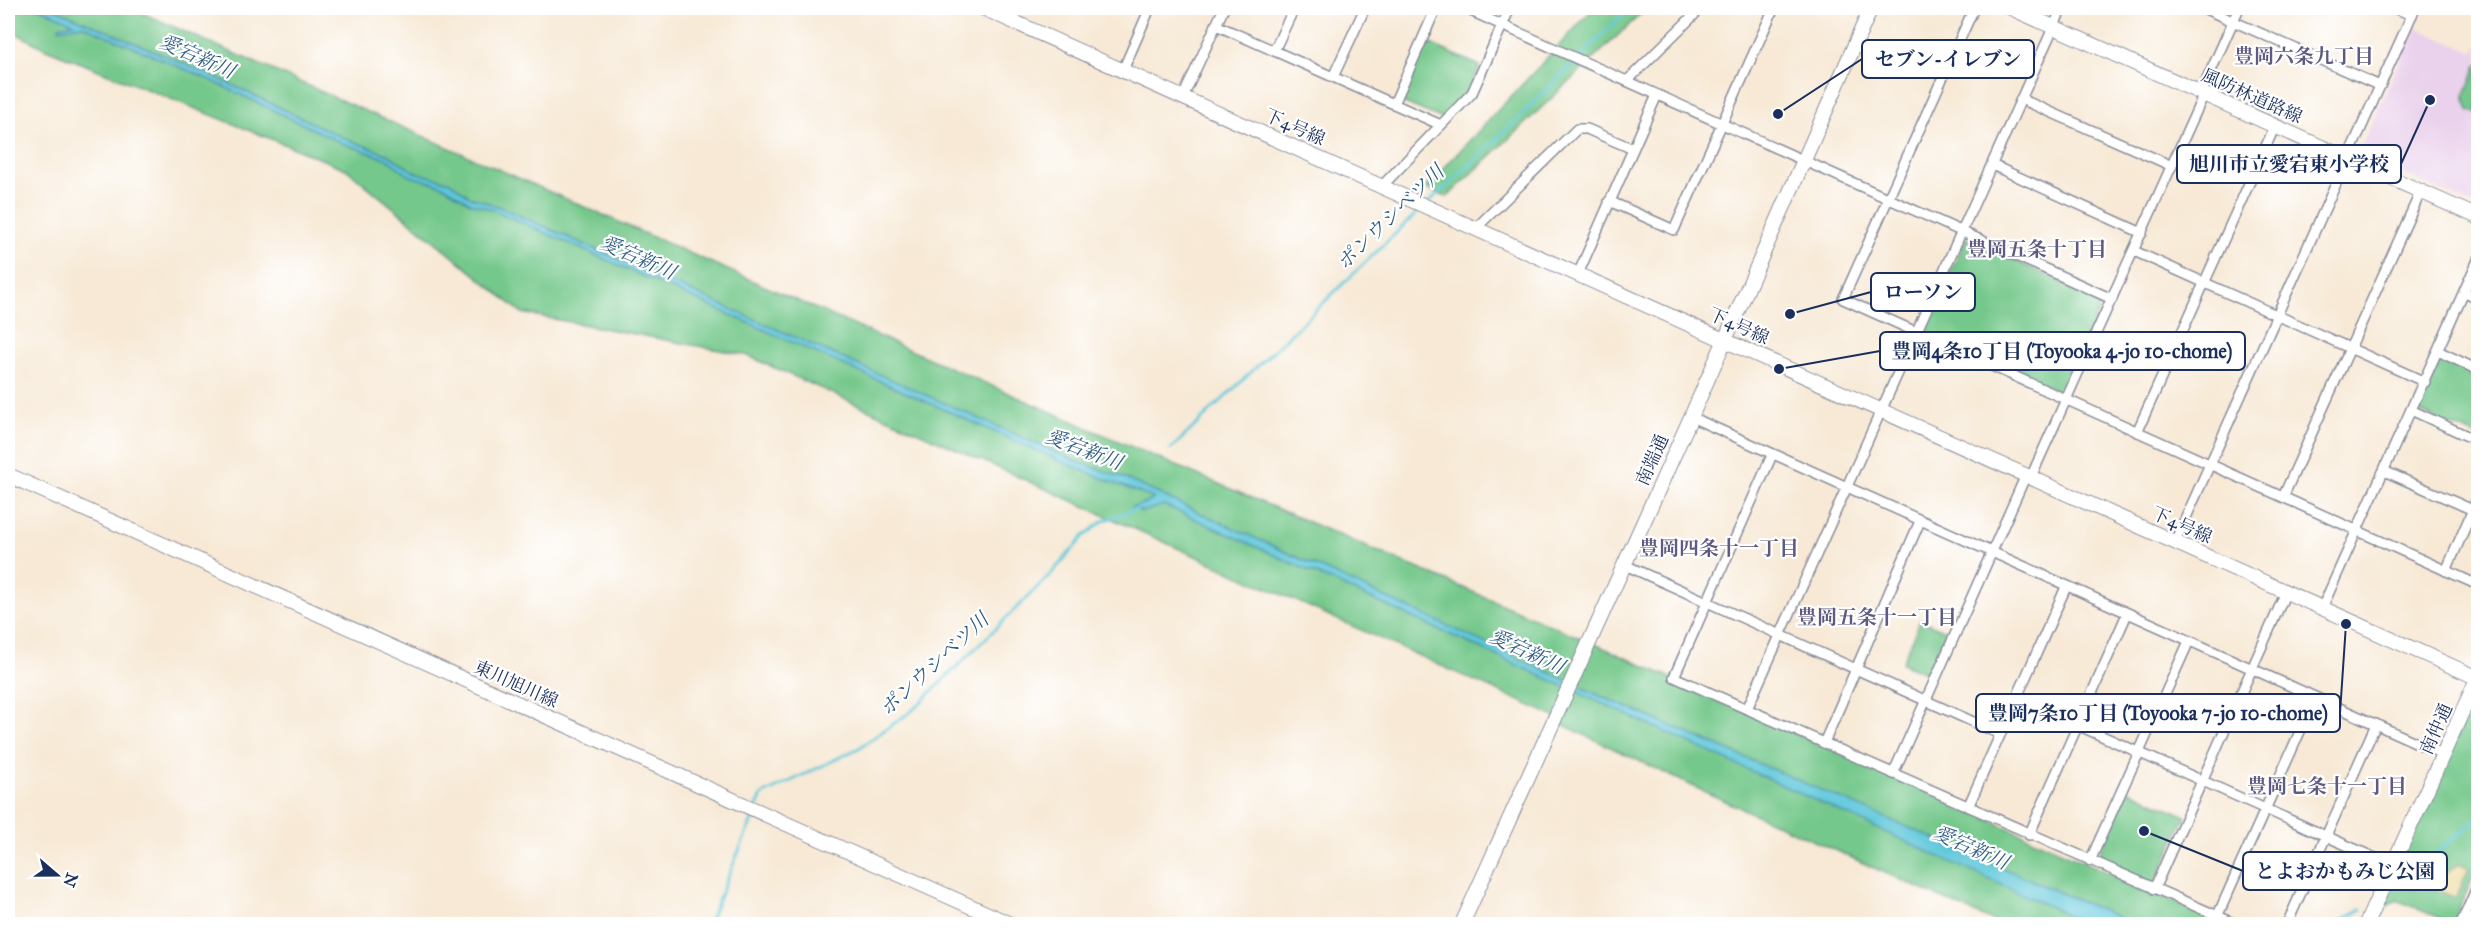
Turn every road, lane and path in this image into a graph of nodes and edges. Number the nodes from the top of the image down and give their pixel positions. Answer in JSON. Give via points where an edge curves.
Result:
{"nodes":[{"id":1,"x":983,"y":8,"type":"edge"},
{"id":2,"x":1150,"y":8,"type":"edge"},
{"id":3,"x":1224,"y":8,"type":"edge"},
{"id":4,"x":1294,"y":8,"type":"edge"},
{"id":5,"x":1365,"y":8,"type":"edge"},
{"id":6,"x":1436,"y":8,"type":"edge"},
{"id":7,"x":1464,"y":8,"type":"edge"},
{"id":8,"x":1510,"y":8,"type":"edge"},
{"id":9,"x":1701,"y":8,"type":"edge"},
{"id":10,"x":1772,"y":8,"type":"edge"},
{"id":11,"x":1871,"y":8,"type":"edge"},
{"id":12,"x":1974,"y":8,"type":"edge"},
{"id":13,"x":2011,"y":8,"type":"edge"},
{"id":14,"x":2062,"y":8,"type":"edge"},
{"id":15,"x":2203,"y":8,"type":"edge"},
{"id":16,"x":2239,"y":8,"type":"edge"},
{"id":17,"x":2394,"y":8,"type":"edge"},
{"id":18,"x":2413,"y":11,"type":"edge"},
{"id":19,"x":2233,"y":21,"type":"junction"},
{"id":20,"x":1216,"y":25,"type":"junction"},
{"id":21,"x":1502,"y":25,"type":"junction"},
{"id":22,"x":2053,"y":26,"type":"junction"},
{"id":23,"x":1274,"y":51,"type":"junction"},
{"id":24,"x":1123,"y":70,"type":"junction"},
{"id":25,"x":1333,"y":77,"type":"junction"},
{"id":26,"x":1627,"y":81,"type":"junction"},
{"id":27,"x":2380,"y":86,"type":"junction"},
{"id":28,"x":2203,"y":93,"type":"junction"},
{"id":29,"x":1657,"y":95,"type":"junction"},
{"id":30,"x":1183,"y":97,"type":"junction"},
{"id":31,"x":2021,"y":99,"type":"junction"},
{"id":32,"x":1394,"y":104,"type":"junction"},
{"id":33,"x":1721,"y":123,"type":"junction"},
{"id":34,"x":1441,"y":125,"type":"junction"},
{"id":35,"x":2275,"y":126,"type":"junction"},
{"id":36,"x":1633,"y":150,"type":"junction"},
{"id":37,"x":2347,"y":158,"type":"junction"},
{"id":38,"x":1803,"y":160,"type":"junction"},
{"id":39,"x":1992,"y":165,"type":"junction"},
{"id":40,"x":2172,"y":166,"type":"junction"},
{"id":41,"x":1382,"y":186,"type":"junction"},
{"id":42,"x":2421,"y":191,"type":"junction"},
{"id":43,"x":1888,"y":198,"type":"junction"},
{"id":44,"x":1609,"y":201,"type":"junction"},
{"id":45,"x":2478,"y":217,"type":"edge"},
{"id":46,"x":1476,"y":228,"type":"junction"},
{"id":47,"x":1962,"y":231,"type":"junction"},
{"id":48,"x":2142,"y":233,"type":"junction"},
{"id":49,"x":2134,"y":251,"type":"junction"},
{"id":50,"x":2478,"y":260,"type":"edge"},
{"id":51,"x":1578,"y":274,"type":"junction"},
{"id":52,"x":2204,"y":281,"type":"junction"},
{"id":53,"x":2464,"y":292,"type":"junction"},
{"id":54,"x":2478,"y":298,"type":"edge"},
{"id":55,"x":2112,"y":299,"type":"junction"},
{"id":56,"x":2277,"y":314,"type":"junction"},
{"id":57,"x":1916,"y":333,"type":"junction"},
{"id":58,"x":1724,"y":339,"type":"junction"},
{"id":59,"x":2351,"y":348,"type":"junction"},
{"id":60,"x":2438,"y":351,"type":"junction"},
{"id":61,"x":2478,"y":370,"type":"edge"},
{"id":62,"x":2424,"y":382,"type":"junction"},
{"id":63,"x":2067,"y":400,"type":"junction"},
{"id":64,"x":1881,"y":410,"type":"junction"},
{"id":65,"x":2411,"y":411,"type":"junction"},
{"id":66,"x":1691,"y":417,"type":"junction"},
{"id":67,"x":2137,"y":432,"type":"junction"},
{"id":68,"x":2478,"y":441,"type":"edge"},
{"id":69,"x":1772,"y":455,"type":"junction"},
{"id":70,"x":2210,"y":465,"type":"junction"},
{"id":71,"x":2384,"y":471,"type":"junction"},
{"id":72,"x":8,"y":475,"type":"edge"},
{"id":73,"x":2028,"y":476,"type":"junction"},
{"id":74,"x":1846,"y":487,"type":"junction"},
{"id":75,"x":2283,"y":497,"type":"junction"},
{"id":76,"x":2478,"y":498,"type":"edge"},
{"id":77,"x":2473,"y":510,"type":"junction"},
{"id":78,"x":1920,"y":521,"type":"junction"},
{"id":79,"x":2357,"y":530,"type":"junction"},
{"id":80,"x":2175,"y":542,"type":"junction"},
{"id":81,"x":1992,"y":552,"type":"junction"},
{"id":82,"x":1625,"y":565,"type":"junction"},
{"id":83,"x":2446,"y":570,"type":"junction"},
{"id":84,"x":2478,"y":585,"type":"edge"},
{"id":85,"x":2066,"y":587,"type":"junction"},
{"id":86,"x":2286,"y":592,"type":"junction"},
{"id":87,"x":1706,"y":601,"type":"junction"},
{"id":88,"x":2322,"y":608,"type":"junction"},
{"id":89,"x":2127,"y":614,"type":"junction"},
{"id":90,"x":1779,"y":634,"type":"junction"},
{"id":91,"x":2189,"y":641,"type":"junction"},
{"id":92,"x":1855,"y":668,"type":"junction"},
{"id":93,"x":2252,"y":669,"type":"junction"},
{"id":94,"x":2478,"y":678,"type":"edge"},
{"id":95,"x":2017,"y":698,"type":"junction"},
{"id":96,"x":2315,"y":698,"type":"junction"},
{"id":97,"x":1926,"y":700,"type":"junction"},
{"id":98,"x":1747,"y":709,"type":"junction"},
{"id":99,"x":2376,"y":724,"type":"junction"},
{"id":100,"x":2078,"y":725,"type":"junction"},
{"id":101,"x":2000,"y":734,"type":"junction"},
{"id":102,"x":1824,"y":743,"type":"junction"},
{"id":103,"x":2139,"y":753,"type":"junction"},
{"id":104,"x":2444,"y":755,"type":"junction"},
{"id":105,"x":1893,"y":774,"type":"junction"},
{"id":106,"x":2202,"y":780,"type":"junction"},
{"id":107,"x":1968,"y":807,"type":"junction"},
{"id":108,"x":2265,"y":809,"type":"junction"},
{"id":109,"x":2029,"y":835,"type":"junction"},
{"id":110,"x":2325,"y":836,"type":"junction"},
{"id":111,"x":2090,"y":861,"type":"junction"},
{"id":112,"x":2393,"y":866,"type":"junction"},
{"id":113,"x":2478,"y":885,"type":"edge"},
{"id":114,"x":2154,"y":889,"type":"junction"},
{"id":115,"x":2217,"y":917,"type":"junction"},
{"id":116,"x":2463,"y":920,"type":"edge"},
{"id":117,"x":2478,"y":921,"type":"edge"},
{"id":118,"x":1011,"y":924,"type":"edge"},
{"id":119,"x":1462,"y":924,"type":"edge"},
{"id":120,"x":2236,"y":924,"type":"edge"},
{"id":121,"x":2287,"y":924,"type":"edge"},
{"id":122,"x":2366,"y":924,"type":"edge"}],
"edges":[{"from":1,"to":24,"type":"street","name":"下4号線"},
{"from":2,"to":24,"type":"street"},
{"from":3,"to":20,"type":"street"},
{"from":4,"to":23,"type":"street"},
{"from":5,"to":25,"type":"street"},
{"from":6,"to":32,"type":"street"},
{"from":7,"to":21,"type":"street"},
{"from":8,"to":21,"type":"street"},
{"from":9,"to":26,"type":"street"},
{"from":10,"to":33,"type":"street"},
{"from":11,"to":38,"type":"street","name":"南端通"},
{"from":12,"to":43,"type":"street"},
{"from":13,"to":22,"type":"street","name":"風防林道路線"},
{"from":14,"to":22,"type":"street"},
{"from":15,"to":19,"type":"street"},
{"from":16,"to":19,"type":"street"},
{"from":17,"to":18,"type":"street"},
{"from":18,"to":27,"type":"street"},
{"from":19,"to":27,"type":"street"},
{"from":19,"to":28,"type":"street"},
{"from":20,"to":23,"type":"street"},
{"from":20,"to":30,"type":"street"},
{"from":21,"to":26,"type":"street"},
{"from":21,"to":34,"type":"street","via":[[1472,93]]},
{"from":22,"to":28,"type":"street","name":"風防林道路線"},
{"from":22,"to":31,"type":"street"},
{"from":23,"to":25,"type":"street"},
{"from":24,"to":30,"type":"street","name":"下4号線"},
{"from":25,"to":32,"type":"street"},
{"from":26,"to":29,"type":"street"},
{"from":27,"to":37,"type":"street"},
{"from":28,"to":35,"type":"street","name":"風防林道路線"},
{"from":28,"to":40,"type":"street"},
{"from":29,"to":33,"type":"street"},
{"from":29,"to":36,"type":"street"},
{"from":30,"to":41,"type":"street","name":"下4号線"},
{"from":31,"to":39,"type":"street"},
{"from":31,"to":40,"type":"street"},
{"from":32,"to":34,"type":"street"},
{"from":33,"to":38,"type":"street"},
{"from":33,"to":44,"type":"street","via":[[1674,230]]},
{"from":34,"to":41,"type":"street"},
{"from":35,"to":37,"type":"street","name":"風防林道路線"},
{"from":35,"to":52,"type":"street"},
{"from":36,"to":44,"type":"street"},
{"from":36,"to":46,"type":"street","via":[[1587,129],[1577,129]]},
{"from":37,"to":42,"type":"street","name":"風防林道路線"},
{"from":37,"to":56,"type":"street"},
{"from":38,"to":43,"type":"street"},
{"from":38,"to":58,"type":"street","name":"南端通"},
{"from":39,"to":47,"type":"street"},
{"from":39,"to":48,"type":"street"},
{"from":40,"to":48,"type":"street"},
{"from":41,"to":46,"type":"street","name":"下4号線"},
{"from":42,"to":45,"type":"street","name":"風防林道路線"},
{"from":42,"to":59,"type":"street"},
{"from":43,"to":47,"type":"street"},
{"from":43,"to":57,"type":"street","via":[[1843,300]]},
{"from":44,"to":51,"type":"street"},
{"from":46,"to":51,"type":"street","name":"下4号線"},
{"from":47,"to":55,"type":"street"},
{"from":47,"to":57,"type":"street"},
{"from":48,"to":49,"type":"street"},
{"from":49,"to":52,"type":"street"},
{"from":49,"to":55,"type":"street"},
{"from":50,"to":53,"type":"street"},
{"from":51,"to":58,"type":"street","name":"下4号線"},
{"from":52,"to":56,"type":"street"},
{"from":52,"to":67,"type":"street"},
{"from":53,"to":54,"type":"street"},
{"from":53,"to":60,"type":"street"},
{"from":55,"to":63,"type":"street"},
{"from":56,"to":59,"type":"street"},
{"from":56,"to":70,"type":"street"},
{"from":57,"to":63,"type":"street"},
{"from":57,"to":64,"type":"street"},
{"from":58,"to":64,"type":"street","name":"下4号線"},
{"from":58,"to":66,"type":"street","name":"南端通"},
{"from":59,"to":62,"type":"street"},
{"from":59,"to":75,"type":"street"},
{"from":60,"to":61,"type":"street"},
{"from":60,"to":62,"type":"street"},
{"from":62,"to":65,"type":"street"},
{"from":63,"to":67,"type":"street"},
{"from":63,"to":73,"type":"street"},
{"from":64,"to":73,"type":"street","name":"下4号線"},
{"from":64,"to":74,"type":"street"},
{"from":65,"to":68,"type":"street"},
{"from":65,"to":71,"type":"street"},
{"from":66,"to":69,"type":"street"},
{"from":66,"to":82,"type":"street","name":"南端通"},
{"from":67,"to":70,"type":"street"},
{"from":69,"to":74,"type":"street"},
{"from":69,"to":87,"type":"street"},
{"from":70,"to":75,"type":"street"},
{"from":70,"to":80,"type":"street"},
{"from":71,"to":77,"type":"street"},
{"from":71,"to":79,"type":"street"},
{"from":72,"to":118,"type":"street","name":"東川旭川線"},
{"from":73,"to":80,"type":"street","name":"下4号線"},
{"from":73,"to":81,"type":"street"},
{"from":74,"to":78,"type":"street"},
{"from":74,"to":90,"type":"street"},
{"from":75,"to":79,"type":"street"},
{"from":76,"to":77,"type":"street"},
{"from":77,"to":83,"type":"street"},
{"from":78,"to":81,"type":"street"},
{"from":78,"to":92,"type":"street"},
{"from":79,"to":83,"type":"street"},
{"from":79,"to":88,"type":"street"},
{"from":80,"to":86,"type":"street","name":"下4号線"},
{"from":81,"to":85,"type":"street"},
{"from":81,"to":97,"type":"street"},
{"from":82,"to":87,"type":"street"},
{"from":82,"to":119,"type":"street","name":"南端通"},
{"from":83,"to":84,"type":"street"},
{"from":85,"to":89,"type":"street"},
{"from":85,"to":95,"type":"street"},
{"from":86,"to":88,"type":"street","name":"下4号線"},
{"from":86,"to":93,"type":"street"},
{"from":87,"to":90,"type":"street"},
{"from":87,"to":98,"type":"street","via":[[1674,677]]},
{"from":88,"to":94,"type":"street","name":"下4号線"},
{"from":89,"to":91,"type":"street"},
{"from":89,"to":100,"type":"street"},
{"from":90,"to":92,"type":"street"},
{"from":90,"to":98,"type":"street"},
{"from":91,"to":93,"type":"street"},
{"from":91,"to":103,"type":"street"},
{"from":92,"to":97,"type":"street"},
{"from":92,"to":102,"type":"street"},
{"from":93,"to":96,"type":"street"},
{"from":93,"to":106,"type":"street"},
{"from":94,"to":104,"type":"street","name":"南仲通"},
{"from":95,"to":100,"type":"street"},
{"from":95,"to":101,"type":"street"},
{"from":96,"to":99,"type":"street"},
{"from":96,"to":108,"type":"street"},
{"from":97,"to":101,"type":"street"},
{"from":97,"to":105,"type":"street"},
{"from":98,"to":102,"type":"street"},
{"from":99,"to":104,"type":"street"},
{"from":99,"to":110,"type":"street"},
{"from":100,"to":103,"type":"street"},
{"from":100,"to":109,"type":"street"},
{"from":101,"to":107,"type":"street"},
{"from":102,"to":105,"type":"street"},
{"from":103,"to":106,"type":"street"},
{"from":103,"to":111,"type":"street"},
{"from":104,"to":112,"type":"street","name":"南仲通"},
{"from":105,"to":107,"type":"street"},
{"from":106,"to":108,"type":"street"},
{"from":106,"to":114,"type":"street"},
{"from":107,"to":109,"type":"street"},
{"from":108,"to":110,"type":"street"},
{"from":108,"to":115,"type":"street"},
{"from":109,"to":111,"type":"street"},
{"from":110,"to":112,"type":"street"},
{"from":110,"to":121,"type":"street"},
{"from":111,"to":114,"type":"street"},
{"from":112,"to":122,"type":"street","name":"南仲通"},
{"from":113,"to":116,"type":"street"},
{"from":114,"to":115,"type":"street"},
{"from":115,"to":120,"type":"street"},
{"from":116,"to":117,"type":"street"}]}
